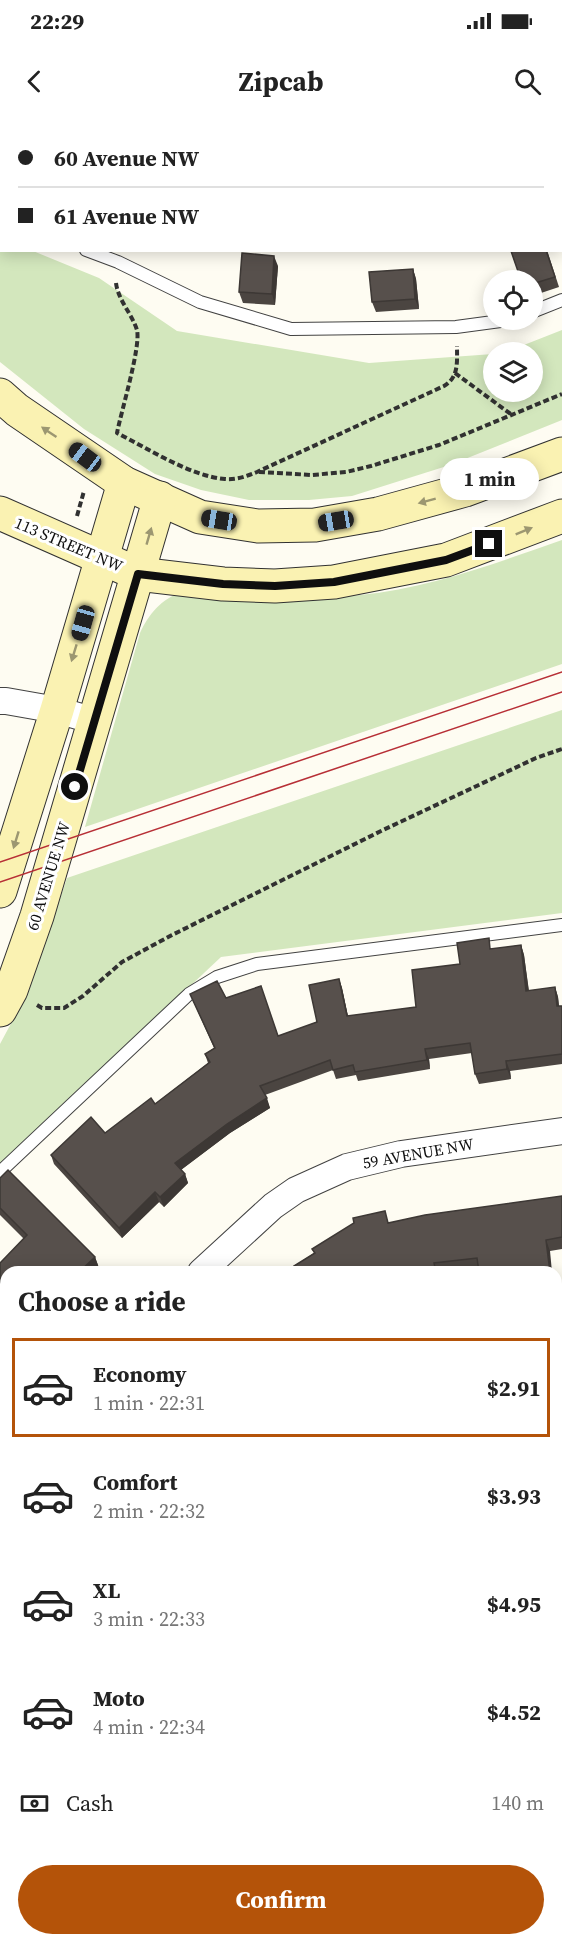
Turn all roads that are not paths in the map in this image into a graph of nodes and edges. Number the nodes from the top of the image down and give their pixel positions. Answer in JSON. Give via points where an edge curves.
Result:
{"nodes":[{"id":1,"x":107,"y":254,"type":"edge"},
{"id":2,"x":562,"y":300,"type":"edge"},
{"id":3,"x":543,"y":308,"type":"edge"},
{"id":4,"x":483,"y":323,"type":"edge"},
{"id":5,"x":0,"y":395,"type":"edge"},
{"id":6,"x":562,"y":454,"type":"edge"},
{"id":7,"x":124,"y":483,"type":"junction"},
{"id":8,"x":160,"y":498,"type":"junction"},
{"id":9,"x":0,"y":513,"type":"edge"},
{"id":10,"x":562,"y":516,"type":"edge"},
{"id":11,"x":102,"y":557,"type":"junction"},
{"id":12,"x":138,"y":574,"type":"junction"},
{"id":13,"x":0,"y":701,"type":"edge"},
{"id":14,"x":57,"y":710,"type":"junction"},
{"id":15,"x":94,"y":722,"type":"junction"},
{"id":16,"x":0,"y":891,"type":"edge"},
{"id":17,"x":562,"y":925,"type":"edge"},
{"id":18,"x":0,"y":1010,"type":"edge"},
{"id":19,"x":562,"y":1131,"type":"edge"},
{"id":20,"x":0,"y":1172,"type":"edge"},
{"id":21,"x":208,"y":1266,"type":"edge"}],
"edges":[{"from":1,"to":4,"type":"lane","via":[[200,302],[291,329]]},
{"from":2,"to":3,"type":"lane"},
{"from":7,"to":5,"type":"main road","one_way":true},
{"from":6,"to":8,"type":"main road","one_way":true,"via":[[465,490],[378,514],[315,525],[258,526],[200,517]]},
{"from":7,"to":8,"type":"main road"},
{"from":7,"to":11,"type":"main road"},
{"from":12,"to":8,"type":"main road","name":"60 AVENUE NW","one_way":true},
{"from":9,"to":11,"type":"main road","name":"113 STREET NW"},
{"from":12,"to":10,"type":"main road","name":"113 STREET NW","one_way":true,"via":[[223,584],[334,582],[446,560]]},
{"from":11,"to":12,"type":"main road","name":"113 STREET NW"},
{"from":11,"to":14,"type":"main road","one_way":true},
{"from":12,"to":15,"type":"main road","name":"60 AVENUE NW"},
{"from":13,"to":14,"type":"street"},
{"from":14,"to":15,"type":"street"},
{"from":14,"to":16,"type":"main road","one_way":true},
{"from":15,"to":18,"type":"main road","name":"60 AVENUE NW","via":[[37,916]]},
{"from":17,"to":20,"type":"lane","via":[[257,964],[218,977],[189,994]]},
{"from":19,"to":21,"type":"street","name":"59 AVENUE NW","via":[[400,1154],[347,1167],[296,1190],[273,1206]]}]}
